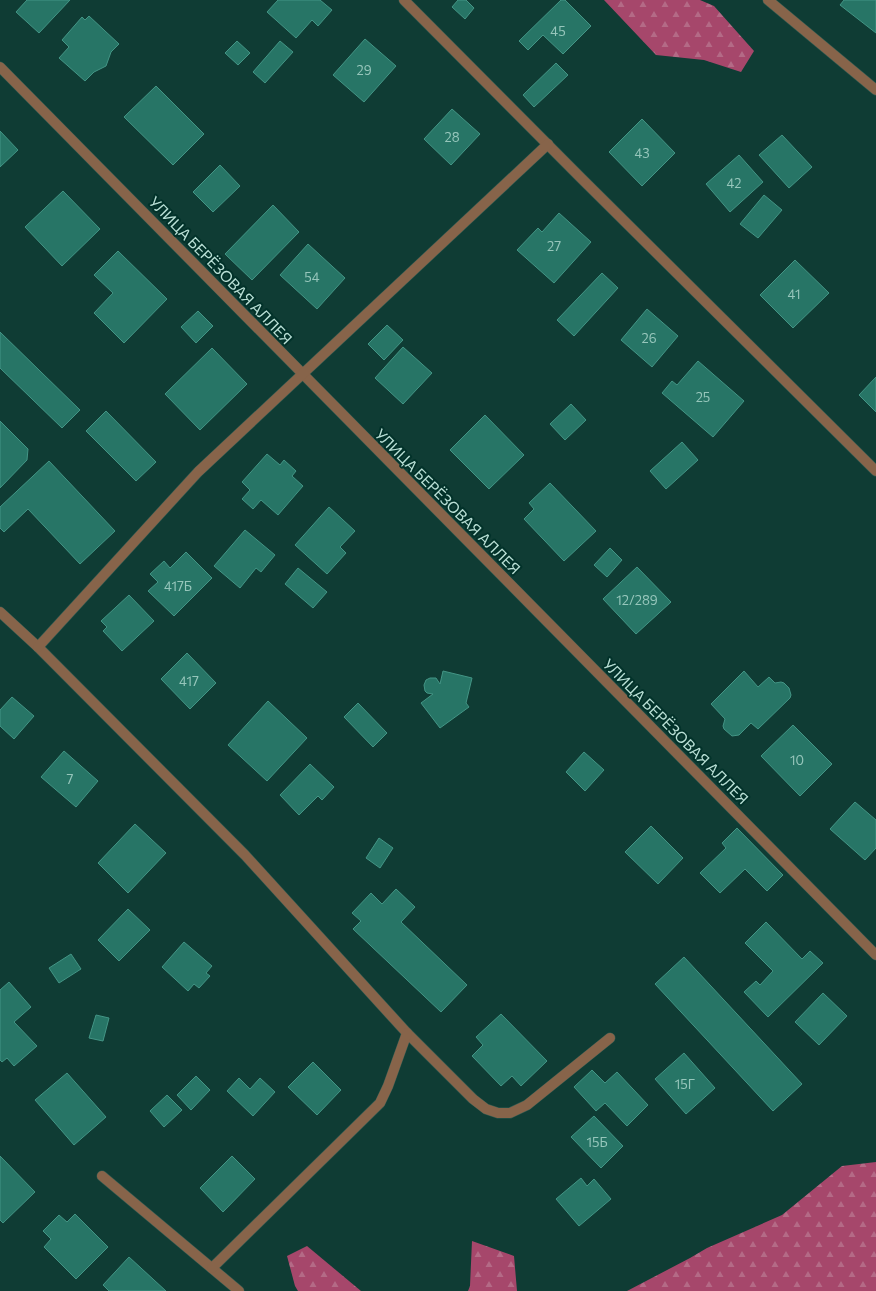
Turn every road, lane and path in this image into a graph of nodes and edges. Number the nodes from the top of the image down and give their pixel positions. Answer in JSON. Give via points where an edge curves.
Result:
{"nodes":[{"id":1,"x":404,"y":0,"type":"edge"},
{"id":2,"x":768,"y":0,"type":"edge"},
{"id":3,"x":0,"y":66,"type":"edge"},
{"id":4,"x":876,"y":90,"type":"edge"},
{"id":5,"x":548,"y":144,"type":"junction"},
{"id":6,"x":302,"y":374,"type":"junction"},
{"id":7,"x":876,"y":471,"type":"edge"},
{"id":8,"x":0,"y":612,"type":"edge"},
{"id":9,"x":38,"y":647,"type":"junction"},
{"id":10,"x":876,"y":955,"type":"edge"},
{"id":11,"x":407,"y":1033,"type":"junction"},
{"id":12,"x":610,"y":1038,"type":"dead end"},
{"id":13,"x":102,"y":1176,"type":"dead end"},
{"id":14,"x":212,"y":1268,"type":"junction"},
{"id":15,"x":239,"y":1291,"type":"edge"}],
"edges":[{"from":1,"to":5,"type":"street"},
{"from":2,"to":4,"type":"street"},
{"from":3,"to":6,"type":"street","name":"УЛИЦА БЕРЁЗОВАЯ АЛЛЕЯ"},
{"from":5,"to":6,"type":"street"},
{"from":5,"to":7,"type":"street"},
{"from":6,"to":9,"type":"street","via":[[198,472]]},
{"from":6,"to":10,"type":"street","name":"УЛИЦА БЕРЁЗОВАЯ АЛЛЕЯ"},
{"from":8,"to":9,"type":"street"},
{"from":9,"to":11,"type":"street","via":[[245,855]]},
{"from":11,"to":12,"type":"street","via":[[474,1099],[486,1109],[498,1113],[510,1113],[527,1105]]},
{"from":11,"to":14,"type":"street","via":[[380,1103]]},
{"from":13,"to":14,"type":"street"},
{"from":14,"to":15,"type":"street"}]}
